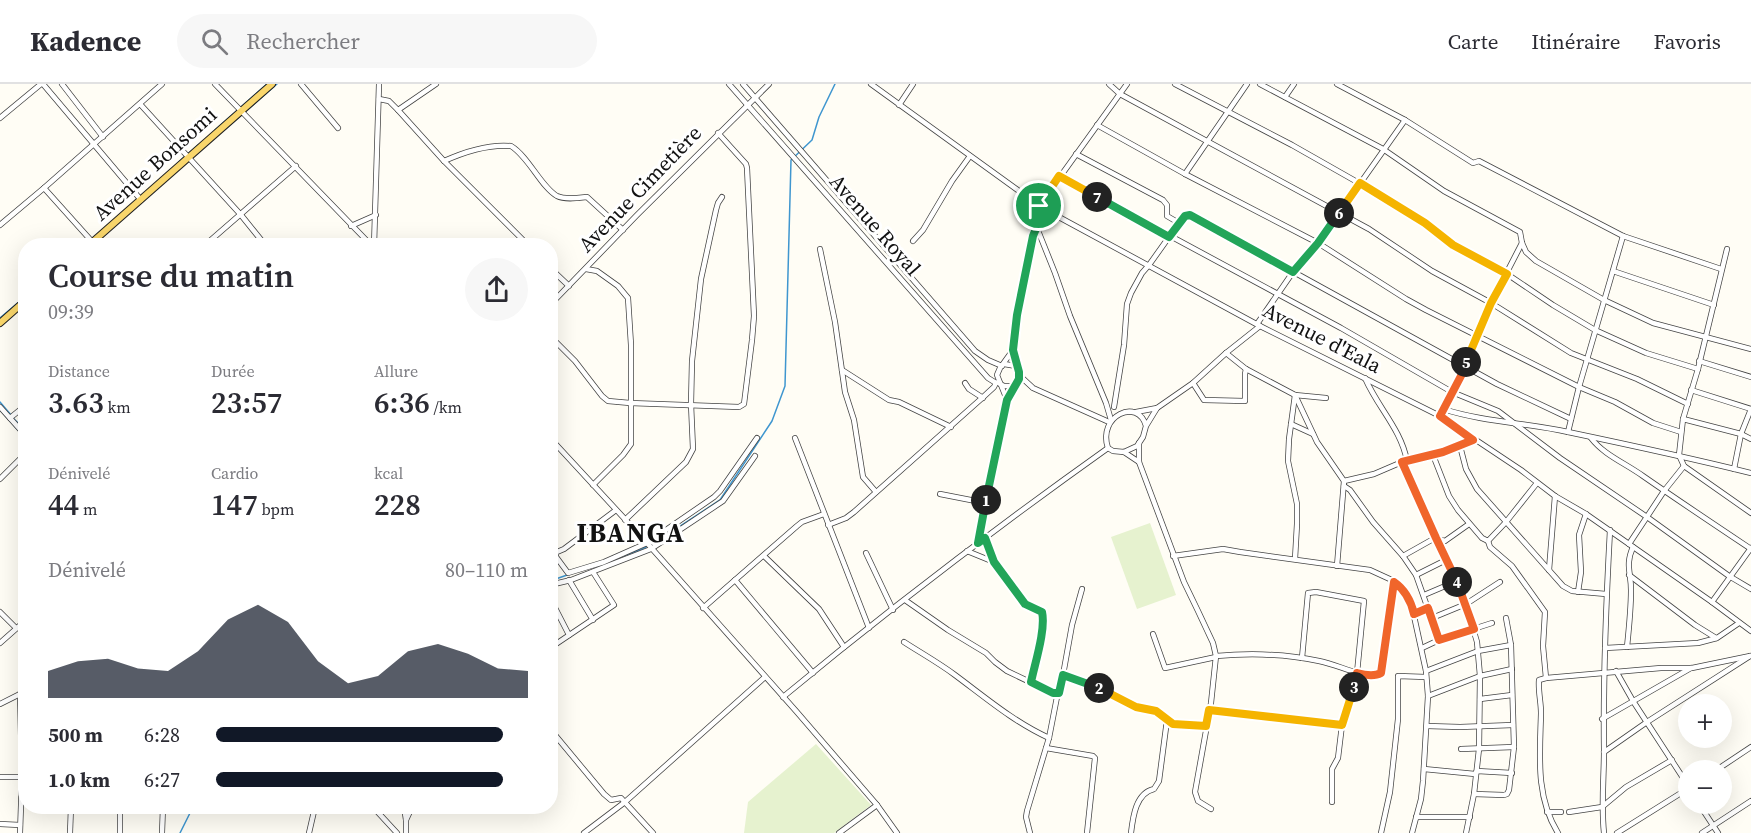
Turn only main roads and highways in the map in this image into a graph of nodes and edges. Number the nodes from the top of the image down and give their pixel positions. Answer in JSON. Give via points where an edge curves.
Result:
{"nodes":[{"id":1,"x":272,"y":84,"type":"edge"},
{"id":2,"x":100,"y":238,"type":"edge"},
{"id":3,"x":18,"y":307,"type":"edge"},
{"id":4,"x":0,"y":323,"type":"edge"}],
"edges":[{"from":1,"to":2,"type":"main road","name":"Avenue Bonsomi"},
{"from":3,"to":4,"type":"main road"}]}
